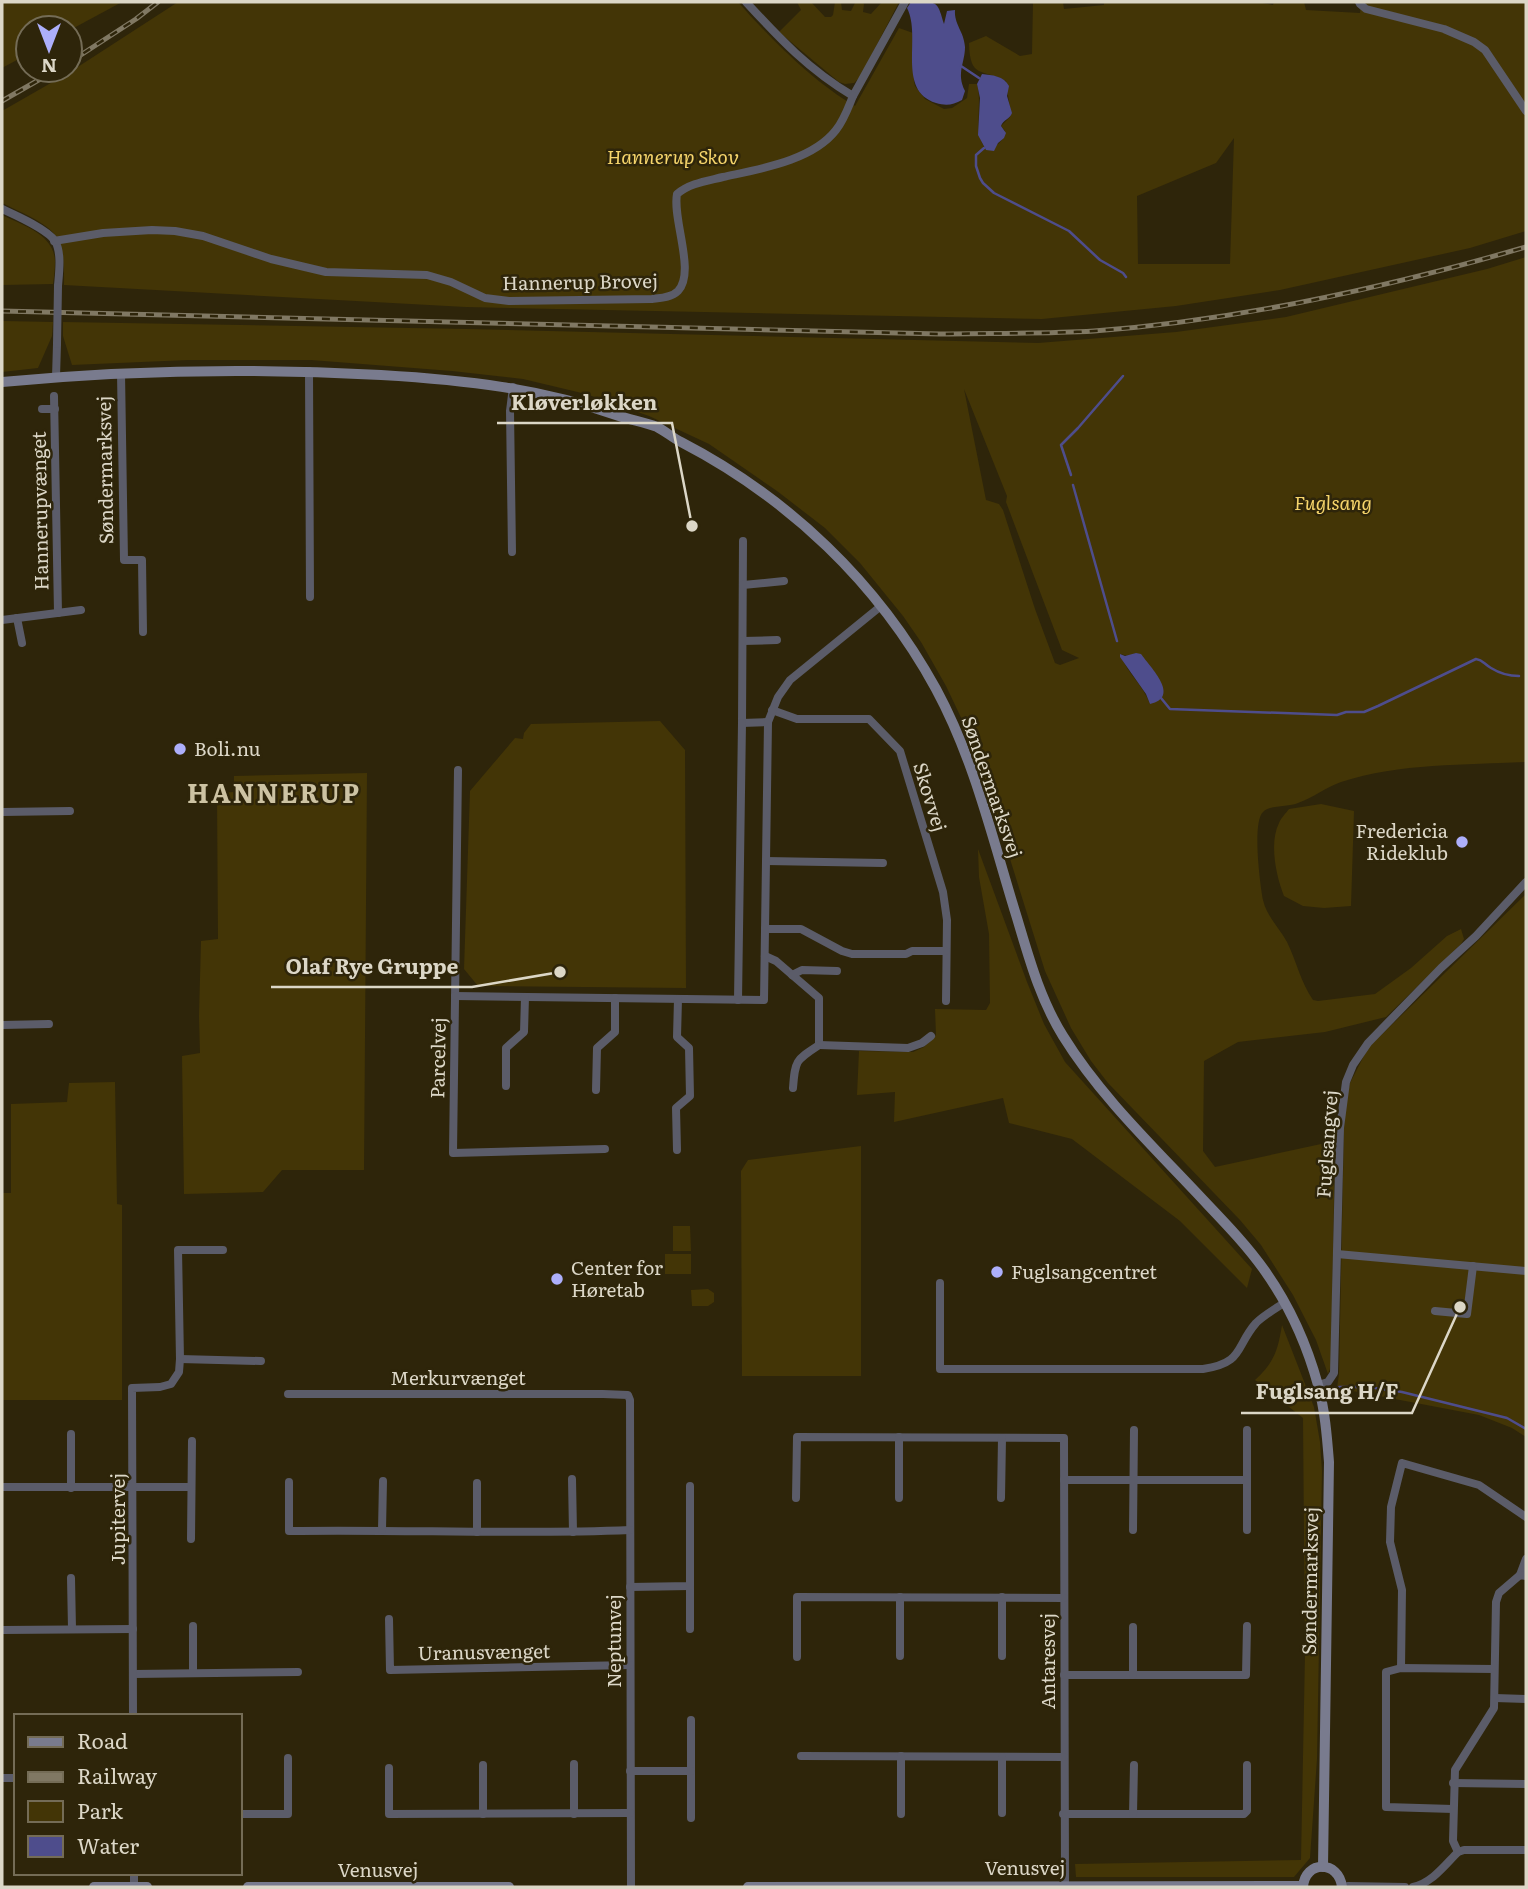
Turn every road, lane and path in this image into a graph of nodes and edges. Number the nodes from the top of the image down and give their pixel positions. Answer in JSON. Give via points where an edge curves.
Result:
{"nodes":[{"id":1,"x":746,"y":2,"type":"edge"},
{"id":2,"x":905,"y":2,"type":"edge"},
{"id":3,"x":1359,"y":2,"type":"edge"},
{"id":4,"x":853,"y":96,"type":"junction"},
{"id":5,"x":1526,"y":111,"type":"edge"},
{"id":6,"x":2,"y":209,"type":"edge"},
{"id":7,"x":54,"y":241,"type":"junction"},
{"id":8,"x":309,"y":371,"type":"junction"},
{"id":9,"x":121,"y":373,"type":"junction"},
{"id":10,"x":56,"y":377,"type":"junction"},
{"id":11,"x":2,"y":382,"type":"edge"},
{"id":12,"x":513,"y":387,"type":"junction"},
{"id":13,"x":54,"y":396,"type":"dead end"},
{"id":14,"x":42,"y":409,"type":"dead end"},
{"id":15,"x":55,"y":409,"type":"junction"},
{"id":16,"x":743,"y":541,"type":"dead end"},
{"id":17,"x":512,"y":552,"type":"dead end"},
{"id":18,"x":784,"y":581,"type":"dead end"},
{"id":19,"x":743,"y":585,"type":"junction"},
{"id":20,"x":310,"y":597,"type":"dead end"},
{"id":21,"x":881,"y":606,"type":"junction"},
{"id":22,"x":81,"y":610,"type":"dead end"},
{"id":23,"x":58,"y":613,"type":"junction"},
{"id":24,"x":18,"y":618,"type":"junction"},
{"id":25,"x":2,"y":620,"type":"edge"},
{"id":26,"x":143,"y":632,"type":"dead end"},
{"id":27,"x":777,"y":640,"type":"dead end"},
{"id":28,"x":743,"y":641,"type":"junction"},
{"id":29,"x":22,"y":643,"type":"dead end"},
{"id":30,"x":772,"y":710,"type":"junction"},
{"id":31,"x":768,"y":722,"type":"junction"},
{"id":32,"x":742,"y":723,"type":"junction"},
{"id":33,"x":458,"y":770,"type":"dead end"},
{"id":34,"x":70,"y":811,"type":"dead end"},
{"id":35,"x":2,"y":813,"type":"edge"},
{"id":36,"x":766,"y":861,"type":"junction"},
{"id":37,"x":883,"y":863,"type":"dead end"},
{"id":38,"x":1526,"y":883,"type":"edge"},
{"id":39,"x":765,"y":929,"type":"junction"},
{"id":40,"x":946,"y":951,"type":"junction"},
{"id":41,"x":765,"y":956,"type":"junction"},
{"id":42,"x":837,"y":971,"type":"dead end"},
{"id":43,"x":792,"y":975,"type":"junction"},
{"id":44,"x":455,"y":996,"type":"junction"},
{"id":45,"x":525,"y":997,"type":"junction"},
{"id":46,"x":615,"y":998,"type":"junction"},
{"id":47,"x":678,"y":999,"type":"junction"},
{"id":48,"x":738,"y":1000,"type":"junction"},
{"id":49,"x":946,"y":1001,"type":"dead end"},
{"id":50,"x":49,"y":1024,"type":"dead end"},
{"id":51,"x":2,"y":1025,"type":"edge"},
{"id":52,"x":931,"y":1036,"type":"dead end"},
{"id":53,"x":819,"y":1045,"type":"junction"},
{"id":54,"x":506,"y":1086,"type":"dead end"},
{"id":55,"x":793,"y":1088,"type":"dead end"},
{"id":56,"x":596,"y":1090,"type":"dead end"},
{"id":57,"x":605,"y":1149,"type":"dead end"},
{"id":58,"x":677,"y":1150,"type":"dead end"},
{"id":59,"x":223,"y":1250,"type":"dead end"},
{"id":60,"x":1337,"y":1254,"type":"junction"},
{"id":61,"x":1473,"y":1266,"type":"junction"},
{"id":62,"x":1526,"y":1271,"type":"edge"},
{"id":63,"x":940,"y":1283,"type":"dead end"},
{"id":64,"x":1284,"y":1303,"type":"junction"},
{"id":65,"x":1435,"y":1311,"type":"dead end"},
{"id":66,"x":180,"y":1359,"type":"junction"},
{"id":67,"x":261,"y":1361,"type":"dead end"},
{"id":68,"x":1318,"y":1385,"type":"junction"},
{"id":69,"x":288,"y":1394,"type":"dead end"},
{"id":70,"x":628,"y":1395,"type":"joint"},
{"id":71,"x":1133,"y":1430,"type":"dead end"},
{"id":72,"x":1247,"y":1430,"type":"dead end"},
{"id":73,"x":71,"y":1434,"type":"dead end"},
{"id":74,"x":899,"y":1437,"type":"junction"},
{"id":75,"x":1002,"y":1437,"type":"junction"},
{"id":76,"x":192,"y":1441,"type":"dead end"},
{"id":77,"x":572,"y":1479,"type":"dead end"},
{"id":78,"x":1064,"y":1480,"type":"junction"},
{"id":79,"x":1133,"y":1480,"type":"junction"},
{"id":80,"x":1247,"y":1480,"type":"junction"},
{"id":81,"x":383,"y":1481,"type":"dead end"},
{"id":82,"x":289,"y":1482,"type":"dead end"},
{"id":83,"x":477,"y":1483,"type":"dead end"},
{"id":84,"x":690,"y":1486,"type":"dead end"},
{"id":85,"x":191,"y":1487,"type":"junction"},
{"id":86,"x":2,"y":1488,"type":"edge"},
{"id":87,"x":71,"y":1488,"type":"junction"},
{"id":88,"x":134,"y":1488,"type":"junction"},
{"id":89,"x":796,"y":1498,"type":"dead end"},
{"id":90,"x":899,"y":1498,"type":"dead end"},
{"id":91,"x":1002,"y":1498,"type":"dead end"},
{"id":92,"x":1526,"y":1517,"type":"edge"},
{"id":93,"x":382,"y":1530,"type":"junction"},
{"id":94,"x":630,"y":1530,"type":"junction"},
{"id":95,"x":1133,"y":1530,"type":"dead end"},
{"id":96,"x":1247,"y":1530,"type":"dead end"},
{"id":97,"x":477,"y":1532,"type":"junction"},
{"id":98,"x":573,"y":1532,"type":"junction"},
{"id":99,"x":191,"y":1539,"type":"dead end"},
{"id":100,"x":1526,"y":1559,"type":"edge"},
{"id":101,"x":1523,"y":1576,"type":"edge"},
{"id":102,"x":71,"y":1578,"type":"dead end"},
{"id":103,"x":690,"y":1586,"type":"junction"},
{"id":104,"x":630,"y":1587,"type":"junction"},
{"id":105,"x":900,"y":1597,"type":"junction"},
{"id":106,"x":1002,"y":1597,"type":"junction"},
{"id":107,"x":1064,"y":1598,"type":"junction"},
{"id":108,"x":389,"y":1619,"type":"dead end"},
{"id":109,"x":193,"y":1626,"type":"dead end"},
{"id":110,"x":1247,"y":1626,"type":"dead end"},
{"id":111,"x":1133,"y":1628,"type":"dead end"},
{"id":112,"x":72,"y":1629,"type":"junction"},
{"id":113,"x":133,"y":1629,"type":"junction"},
{"id":114,"x":690,"y":1629,"type":"dead end"},
{"id":115,"x":2,"y":1630,"type":"edge"},
{"id":116,"x":900,"y":1656,"type":"dead end"},
{"id":117,"x":1002,"y":1656,"type":"dead end"},
{"id":118,"x":797,"y":1657,"type":"dead end"},
{"id":119,"x":630,"y":1665,"type":"junction"},
{"id":120,"x":1401,"y":1668,"type":"junction"},
{"id":121,"x":1494,"y":1670,"type":"junction"},
{"id":122,"x":298,"y":1672,"type":"dead end"},
{"id":123,"x":193,"y":1673,"type":"junction"},
{"id":124,"x":133,"y":1674,"type":"junction"},
{"id":125,"x":1064,"y":1675,"type":"junction"},
{"id":126,"x":1133,"y":1675,"type":"junction"},
{"id":127,"x":1495,"y":1698,"type":"junction"},
{"id":128,"x":1526,"y":1699,"type":"edge"},
{"id":129,"x":133,"y":1714,"type":"edge"},
{"id":130,"x":691,"y":1720,"type":"dead end"},
{"id":131,"x":801,"y":1756,"type":"dead end"},
{"id":132,"x":901,"y":1756,"type":"junction"},
{"id":133,"x":1002,"y":1757,"type":"junction"},
{"id":134,"x":1064,"y":1757,"type":"junction"},
{"id":135,"x":288,"y":1758,"type":"dead end"},
{"id":136,"x":574,"y":1764,"type":"dead end"},
{"id":137,"x":483,"y":1765,"type":"dead end"},
{"id":138,"x":1133,"y":1765,"type":"dead end"},
{"id":139,"x":1247,"y":1765,"type":"dead end"},
{"id":140,"x":389,"y":1768,"type":"dead end"},
{"id":141,"x":630,"y":1771,"type":"junction"},
{"id":142,"x":691,"y":1771,"type":"junction"},
{"id":143,"x":1453,"y":1783,"type":"junction"},
{"id":144,"x":1526,"y":1784,"type":"edge"},
{"id":145,"x":1452,"y":1809,"type":"junction"},
{"id":146,"x":630,"y":1813,"type":"junction"},
{"id":147,"x":1002,"y":1813,"type":"dead end"},
{"id":148,"x":242,"y":1814,"type":"edge"},
{"id":149,"x":483,"y":1814,"type":"junction"},
{"id":150,"x":574,"y":1814,"type":"junction"},
{"id":151,"x":901,"y":1814,"type":"dead end"},
{"id":152,"x":1063,"y":1814,"type":"junction"},
{"id":153,"x":1133,"y":1814,"type":"junction"},
{"id":154,"x":691,"y":1818,"type":"dead end"},
{"id":155,"x":1526,"y":1850,"type":"edge"},
{"id":156,"x":1458,"y":1852,"type":"junction"},
{"id":157,"x":1323,"y":1867,"type":"junction"},
{"id":158,"x":1065,"y":1885,"type":"junction"},
{"id":159,"x":1344,"y":1886,"type":"edge"},
{"id":160,"x":94,"y":1887,"type":"edge"},
{"id":161,"x":134,"y":1887,"type":"edge"},
{"id":162,"x":147,"y":1887,"type":"edge"},
{"id":163,"x":248,"y":1887,"type":"edge"},
{"id":164,"x":509,"y":1887,"type":"edge"},
{"id":165,"x":631,"y":1887,"type":"edge"},
{"id":166,"x":748,"y":1887,"type":"edge"},
{"id":167,"x":1303,"y":1887,"type":"edge"},
{"id":168,"x":1405,"y":1887,"type":"edge"},
{"id":169,"x":1413,"y":1887,"type":"edge"}],
"edges":[{"from":1,"to":4,"type":"street","via":[[802,61]]},
{"from":2,"to":4,"type":"street"},
{"from":3,"to":5,"type":"street","via":[[1366,9],[1475,42]]},
{"from":4,"to":7,"type":"street","name":"Hannerup Brovej","via":[[835,131],[813,151],[697,183],[677,194],[684,270],[677,293],[667,297],[485,298],[427,275],[326,272],[175,231],[103,233]]},
{"from":6,"to":7,"type":"street"},
{"from":7,"to":10,"type":"street","bridge":true,"via":[[59,264]]},
{"from":8,"to":9,"type":"street","name":"Søndermarksvej"},
{"from":8,"to":12,"type":"street","name":"Søndermarksvej"},
{"from":8,"to":20,"type":"street"},
{"from":9,"to":10,"type":"street","name":"Søndermarksvej"},
{"from":9,"to":26,"type":"street","name":"Søndermarksvej","via":[[124,560],[142,560]]},
{"from":10,"to":11,"type":"street","name":"Søndermarksvej"},
{"from":12,"to":17,"type":"street"},
{"from":12,"to":21,"type":"street","name":"Søndermarksvej","via":[[658,428],[707,456],[808,528]]},
{"from":13,"to":15,"type":"street","name":"Hannerupvænget"},
{"from":14,"to":15,"type":"street","name":"Hannerupvænget"},
{"from":15,"to":23,"type":"street","name":"Hannerupvænget"},
{"from":16,"to":19,"type":"street"},
{"from":18,"to":19,"type":"street"},
{"from":19,"to":28,"type":"street"},
{"from":21,"to":30,"type":"street","via":[[790,680]]},
{"from":21,"to":64,"type":"street","name":"Søndermarksvej","via":[[918,658],[962,744],[1034,975],[1060,1032],[1097,1085],[1246,1246]]},
{"from":22,"to":23,"type":"street","name":"Hannerupvænget"},
{"from":23,"to":24,"type":"street","name":"Hannerupvænget"},
{"from":24,"to":25,"type":"street","name":"Hannerupvænget"},
{"from":24,"to":29,"type":"street"},
{"from":27,"to":28,"type":"street"},
{"from":28,"to":32,"type":"street"},
{"from":30,"to":31,"type":"street"},
{"from":30,"to":40,"type":"street","name":"Skovvej","via":[[797,719],[869,719],[900,751],[943,892]]},
{"from":31,"to":32,"type":"street"},
{"from":31,"to":36,"type":"street"},
{"from":32,"to":48,"type":"street"},
{"from":33,"to":44,"type":"street","name":"Parcelvej"},
{"from":34,"to":35,"type":"street"},
{"from":36,"to":37,"type":"street"},
{"from":36,"to":39,"type":"street"},
{"from":38,"to":60,"type":"street","name":"Fuglsangvej","via":[[1368,1043],[1353,1065],[1340,1128]]},
{"from":39,"to":40,"type":"street","via":[[801,929],[852,954]]},
{"from":39,"to":41,"type":"street"},
{"from":40,"to":49,"type":"street","name":"Skovvej"},
{"from":41,"to":43,"type":"street"},
{"from":41,"to":48,"type":"street","via":[[764,1000]]},
{"from":42,"to":43,"type":"street","via":[[802,970]]},
{"from":43,"to":53,"type":"street","via":[[819,998]]},
{"from":44,"to":45,"type":"street"},
{"from":44,"to":57,"type":"street","name":"Parcelvej","via":[[453,1153]]},
{"from":45,"to":46,"type":"street"},
{"from":45,"to":54,"type":"street","via":[[524,1032],[506,1048]]},
{"from":46,"to":47,"type":"street"},
{"from":46,"to":56,"type":"street","via":[[615,1032],[597,1048]]},
{"from":47,"to":48,"type":"street"},
{"from":47,"to":58,"type":"street","via":[[677,1037],[689,1048],[690,1096],[676,1108]]},
{"from":50,"to":51,"type":"street"},
{"from":52,"to":53,"type":"street","via":[[908,1048]]},
{"from":53,"to":55,"type":"street","via":[[799,1058]]},
{"from":59,"to":66,"type":"street","via":[[178,1250]]},
{"from":60,"to":61,"type":"street"},
{"from":60,"to":68,"type":"street","name":"Fuglsangvej","via":[[1334,1373],[1328,1382]]},
{"from":61,"to":62,"type":"street"},
{"from":61,"to":65,"type":"street","via":[[1467,1314]]},
{"from":63,"to":64,"type":"street","via":[[940,1369],[1217,1367],[1239,1351],[1255,1324]]},
{"from":64,"to":68,"type":"street","name":"Søndermarksvej"},
{"from":66,"to":67,"type":"street"},
{"from":66,"to":88,"type":"street","name":"Jupitervej","via":[[172,1384],[132,1388]]},
{"from":68,"to":157,"type":"street","name":"Søndermarksvej","via":[[1329,1462]]},
{"from":69,"to":70,"type":"street","name":"Merkurvænget"},
{"from":70,"to":94,"type":"street","name":"Neptunvej"},
{"from":71,"to":79,"type":"street"},
{"from":72,"to":80,"type":"street"},
{"from":73,"to":87,"type":"street"},
{"from":74,"to":75,"type":"street"},
{"from":74,"to":89,"type":"street","via":[[797,1437]]},
{"from":74,"to":90,"type":"street"},
{"from":75,"to":78,"type":"street","name":"Antaresvej","via":[[1064,1438]]},
{"from":75,"to":91,"type":"street"},
{"from":76,"to":85,"type":"street"},
{"from":77,"to":98,"type":"street"},
{"from":78,"to":79,"type":"street"},
{"from":78,"to":107,"type":"street","name":"Antaresvej"},
{"from":79,"to":80,"type":"street"},
{"from":79,"to":95,"type":"street"},
{"from":80,"to":96,"type":"street"},
{"from":81,"to":93,"type":"street"},
{"from":82,"to":93,"type":"street","via":[[289,1531]]},
{"from":83,"to":97,"type":"street"},
{"from":84,"to":103,"type":"street"},
{"from":85,"to":88,"type":"street"},
{"from":85,"to":99,"type":"street"},
{"from":86,"to":87,"type":"street"},
{"from":87,"to":88,"type":"street"},
{"from":88,"to":113,"type":"street","name":"Jupitervej"},
{"from":92,"to":120,"type":"street","via":[[1479,1485],[1402,1463],[1391,1507],[1390,1542],[1402,1590]]},
{"from":93,"to":97,"type":"street"},
{"from":94,"to":98,"type":"street"},
{"from":94,"to":104,"type":"street","name":"Neptunvej"},
{"from":97,"to":98,"type":"street"},
{"from":100,"to":101,"type":"street"},
{"from":101,"to":121,"type":"street","via":[[1499,1593],[1496,1602]]},
{"from":102,"to":112,"type":"street"},
{"from":103,"to":104,"type":"street"},
{"from":103,"to":114,"type":"street"},
{"from":104,"to":119,"type":"street","name":"Neptunvej"},
{"from":105,"to":106,"type":"street"},
{"from":105,"to":116,"type":"street"},
{"from":105,"to":118,"type":"street","via":[[797,1597]]},
{"from":106,"to":107,"type":"street"},
{"from":106,"to":117,"type":"street"},
{"from":107,"to":125,"type":"street","name":"Antaresvej"},
{"from":108,"to":119,"type":"street","name":"Uranusvænget","via":[[390,1670]]},
{"from":109,"to":123,"type":"street"},
{"from":110,"to":126,"type":"street","via":[[1246,1675]]},
{"from":111,"to":126,"type":"street"},
{"from":112,"to":113,"type":"street"},
{"from":112,"to":115,"type":"street"},
{"from":113,"to":124,"type":"street","name":"Jupitervej"},
{"from":119,"to":141,"type":"street","name":"Neptunvej"},
{"from":120,"to":121,"type":"street"},
{"from":120,"to":145,"type":"street","via":[[1386,1672],[1386,1807]]},
{"from":121,"to":127,"type":"street"},
{"from":122,"to":123,"type":"street"},
{"from":123,"to":124,"type":"street"},
{"from":124,"to":129,"type":"street","name":"Jupitervej"},
{"from":125,"to":126,"type":"street"},
{"from":125,"to":134,"type":"street","name":"Antaresvej"},
{"from":127,"to":128,"type":"street"},
{"from":127,"to":143,"type":"street","via":[[1494,1708],[1455,1770]]},
{"from":130,"to":142,"type":"street"},
{"from":131,"to":132,"type":"street"},
{"from":132,"to":133,"type":"street"},
{"from":132,"to":151,"type":"street"},
{"from":133,"to":134,"type":"street"},
{"from":133,"to":147,"type":"street"},
{"from":134,"to":152,"type":"street","name":"Antaresvej"},
{"from":135,"to":148,"type":"street","via":[[288,1814]]},
{"from":136,"to":150,"type":"street"},
{"from":137,"to":149,"type":"street"},
{"from":138,"to":153,"type":"street"},
{"from":139,"to":153,"type":"street","via":[[1246,1813]]},
{"from":140,"to":149,"type":"street","via":[[389,1814]]},
{"from":141,"to":142,"type":"street"},
{"from":141,"to":146,"type":"street","name":"Neptunvej"},
{"from":142,"to":154,"type":"street"},
{"from":143,"to":144,"type":"street"},
{"from":143,"to":145,"type":"street"},
{"from":145,"to":156,"type":"street","via":[[1452,1841]]},
{"from":146,"to":150,"type":"street"},
{"from":146,"to":165,"type":"street","name":"Neptunvej"},
{"from":149,"to":150,"type":"street"},
{"from":152,"to":153,"type":"street"},
{"from":152,"to":158,"type":"street","name":"Antaresvej"},
{"from":155,"to":156,"type":"street"},
{"from":156,"to":169,"type":"street","via":[[1429,1881]]},
{"from":157,"to":159,"type":"street","via":[[1338,1875]]},
{"from":157,"to":167,"type":"street","via":[[1309,1872]]},
{"from":158,"to":166,"type":"street","name":"Venusvej"},
{"from":158,"to":167,"type":"street","name":"Venusvej"},
{"from":159,"to":168,"type":"street"},
{"from":160,"to":161,"type":"street"},
{"from":161,"to":162,"type":"street"},
{"from":163,"to":164,"type":"street","name":"Venusvej"}]}
